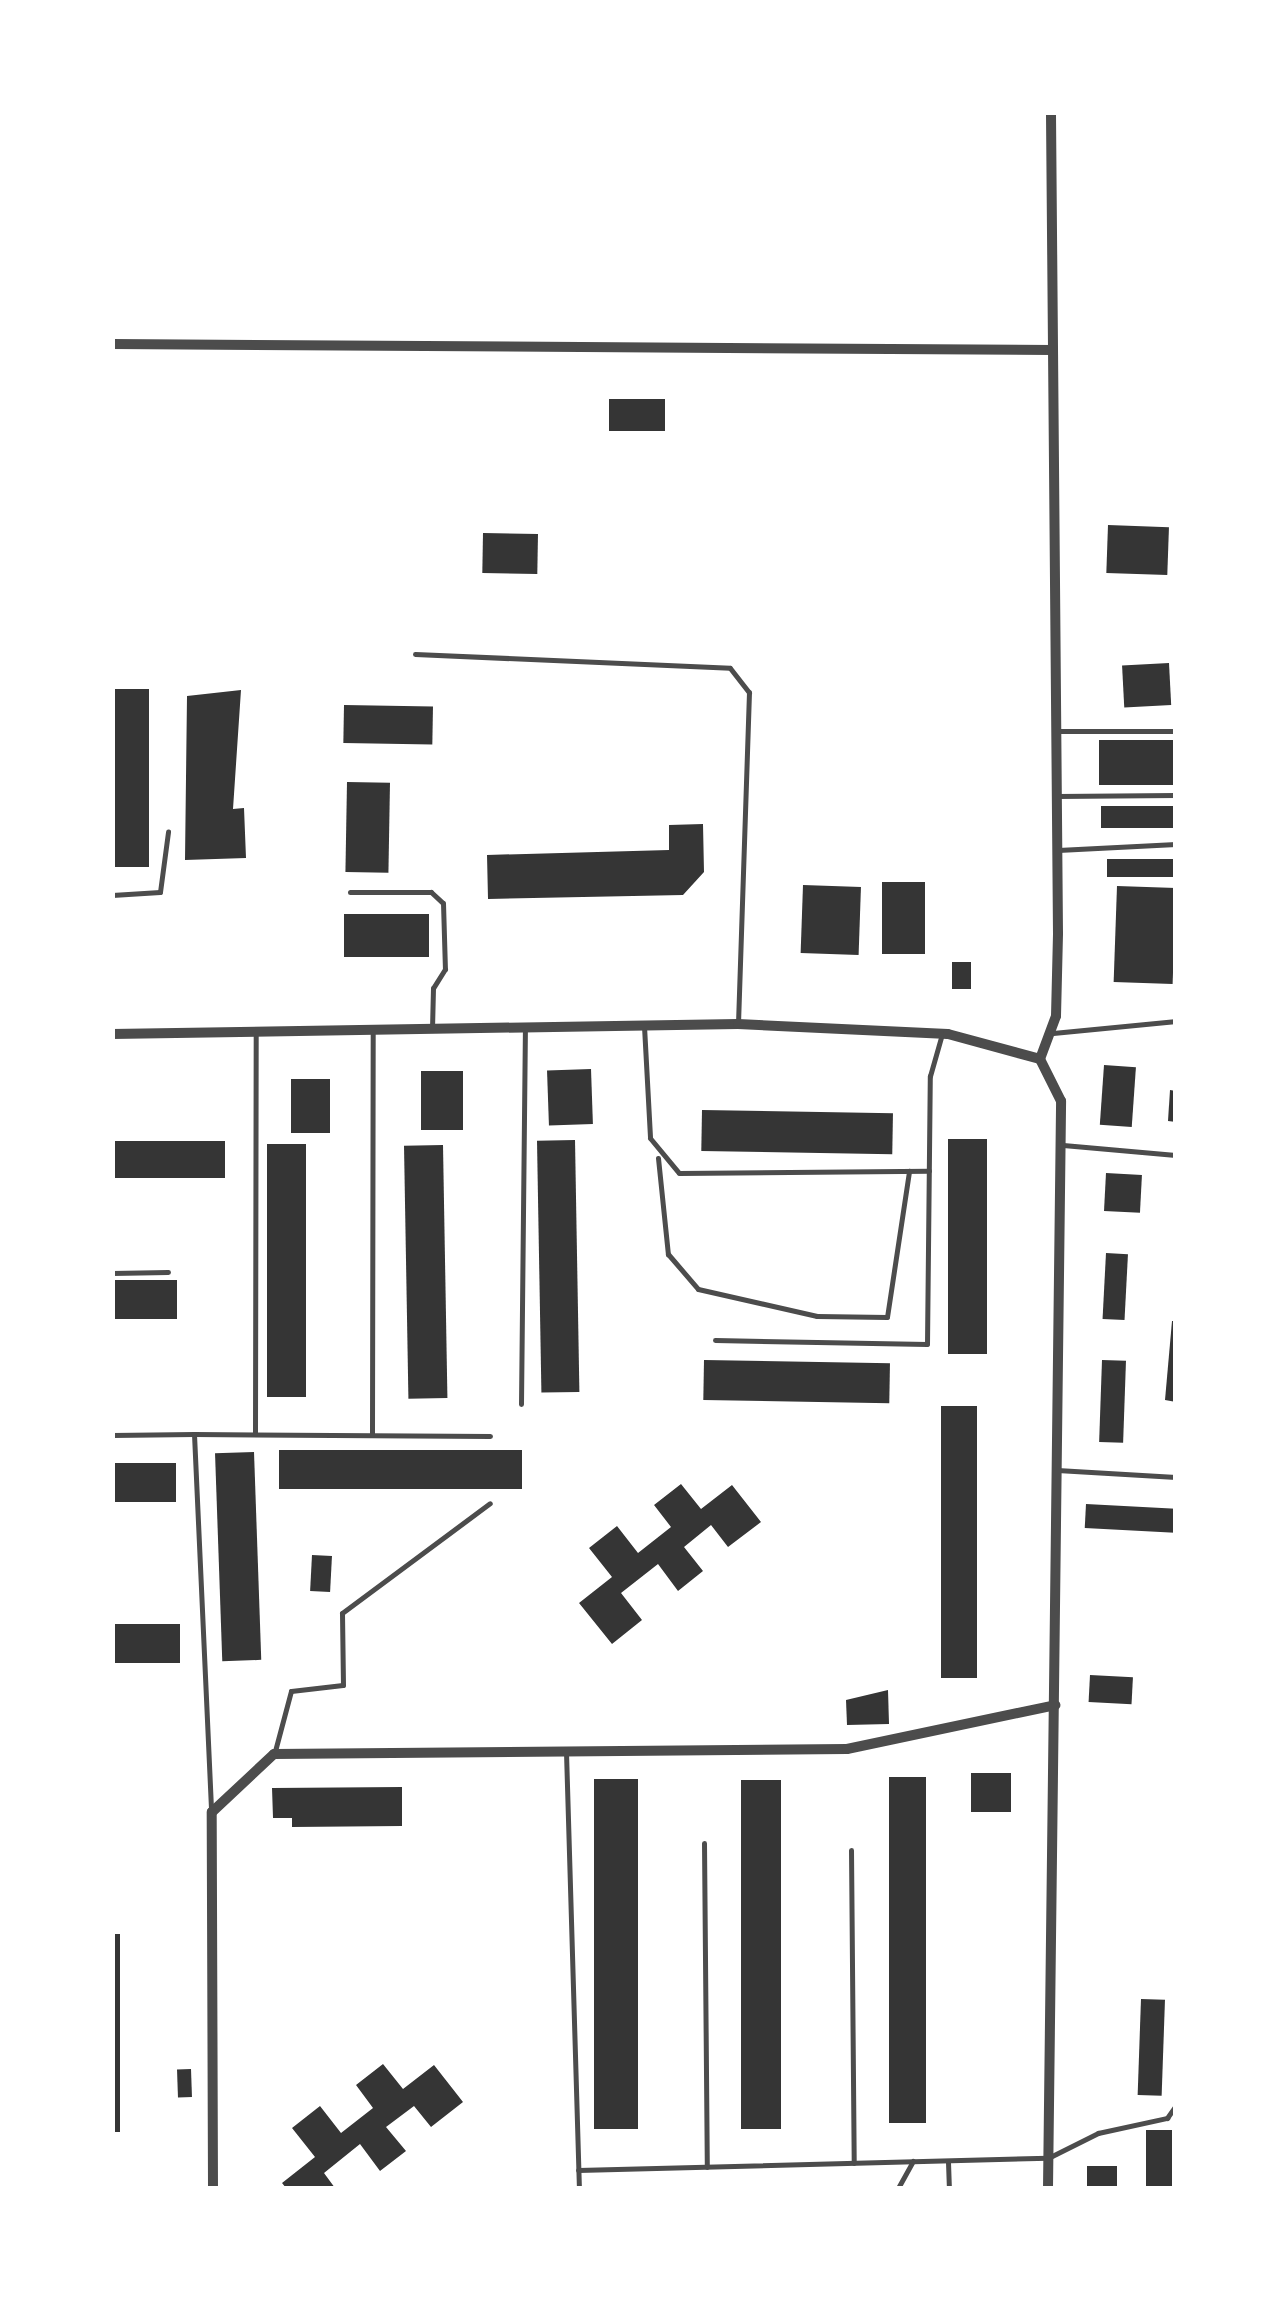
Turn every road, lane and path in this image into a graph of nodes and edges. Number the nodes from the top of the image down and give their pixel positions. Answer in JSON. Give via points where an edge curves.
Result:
{"nodes":[{"id":1,"x":1052,"y":112,"type":"edge"},
{"id":2,"x":112,"y":344,"type":"edge"},
{"id":3,"x":1054,"y":350,"type":"junction"},
{"id":4,"x":415,"y":654,"type":"dead end"},
{"id":5,"x":1057,"y":731,"type":"junction"},
{"id":6,"x":1176,"y":731,"type":"edge"},
{"id":7,"x":1176,"y":794,"type":"edge"},
{"id":8,"x":1057,"y":796,"type":"junction"},
{"id":9,"x":168,"y":832,"type":"dead end"},
{"id":10,"x":1176,"y":844,"type":"edge"},
{"id":11,"x":1058,"y":850,"type":"junction"},
{"id":12,"x":350,"y":892,"type":"dead end"},
{"id":13,"x":112,"y":895,"type":"edge"},
{"id":14,"x":1176,"y":1021,"type":"edge"},
{"id":15,"x":738,"y":1024,"type":"junction"},
{"id":16,"x":644,"y":1026,"type":"junction"},
{"id":17,"x":524,"y":1027,"type":"junction"},
{"id":18,"x":432,"y":1028,"type":"junction"},
{"id":19,"x":256,"y":1030,"type":"junction"},
{"id":20,"x":372,"y":1030,"type":"junction"},
{"id":21,"x":1050,"y":1033,"type":"junction"},
{"id":22,"x":112,"y":1034,"type":"edge"},
{"id":23,"x":942,"y":1034,"type":"junction"},
{"id":24,"x":1040,"y":1058,"type":"junction"},
{"id":25,"x":1060,"y":1145,"type":"junction"},
{"id":26,"x":1176,"y":1156,"type":"edge"},
{"id":27,"x":658,"y":1158,"type":"junction"},
{"id":28,"x":909,"y":1171,"type":"junction"},
{"id":29,"x":929,"y":1171,"type":"junction"},
{"id":30,"x":112,"y":1272,"type":"edge"},
{"id":31,"x":168,"y":1272,"type":"dead end"},
{"id":32,"x":715,"y":1340,"type":"dead end"},
{"id":33,"x":521,"y":1404,"type":"dead end"},
{"id":34,"x":112,"y":1434,"type":"edge"},
{"id":35,"x":194,"y":1434,"type":"junction"},
{"id":36,"x":255,"y":1434,"type":"junction"},
{"id":37,"x":372,"y":1435,"type":"junction"},
{"id":38,"x":490,"y":1436,"type":"dead end"},
{"id":39,"x":1057,"y":1470,"type":"junction"},
{"id":40,"x":1176,"y":1477,"type":"edge"},
{"id":41,"x":490,"y":1503,"type":"dead end"},
{"id":42,"x":1055,"y":1705,"type":"junction"},
{"id":43,"x":566,"y":1751,"type":"junction"},
{"id":44,"x":274,"y":1754,"type":"junction"},
{"id":45,"x":212,"y":1812,"type":"junction"},
{"id":46,"x":704,"y":1843,"type":"dead end"},
{"id":47,"x":852,"y":1850,"type":"dead end"},
{"id":48,"x":1176,"y":2030,"type":"edge"},
{"id":49,"x":1176,"y":2082,"type":"edge"},
{"id":50,"x":1175,"y":2108,"type":"edge"},
{"id":51,"x":1048,"y":2158,"type":"junction"},
{"id":52,"x":948,"y":2160,"type":"junction"},
{"id":53,"x":914,"y":2161,"type":"junction"},
{"id":54,"x":854,"y":2163,"type":"junction"},
{"id":55,"x":706,"y":2167,"type":"junction"},
{"id":56,"x":578,"y":2170,"type":"junction"},
{"id":57,"x":212,"y":2188,"type":"edge"},
{"id":58,"x":579,"y":2188,"type":"edge"},
{"id":59,"x":898,"y":2188,"type":"edge"},
{"id":60,"x":948,"y":2188,"type":"edge"},
{"id":61,"x":1048,"y":2188,"type":"edge"}],
"edges":[{"from":1,"to":3,"type":"street"},
{"from":2,"to":3,"type":"street"},
{"from":3,"to":5,"type":"street"},
{"from":4,"to":15,"type":"lane","via":[[730,668],[749,692]]},
{"from":5,"to":6,"type":"lane"},
{"from":5,"to":8,"type":"street"},
{"from":7,"to":8,"type":"lane"},
{"from":8,"to":11,"type":"street"},
{"from":9,"to":13,"type":"lane","via":[[160,892]]},
{"from":10,"to":11,"type":"lane"},
{"from":11,"to":21,"type":"street"},
{"from":12,"to":18,"type":"lane","via":[[438,895],[444,970],[432,988]]},
{"from":14,"to":21,"type":"lane","via":[[1129,1018]]},
{"from":15,"to":16,"type":"street"},
{"from":15,"to":23,"type":"street"},
{"from":16,"to":17,"type":"street"},
{"from":16,"to":27,"type":"lane","via":[[643,1098]]},
{"from":17,"to":18,"type":"street"},
{"from":17,"to":33,"type":"lane"},
{"from":18,"to":20,"type":"street"},
{"from":19,"to":20,"type":"street"},
{"from":19,"to":22,"type":"street"},
{"from":19,"to":36,"type":"lane"},
{"from":20,"to":37,"type":"lane"},
{"from":21,"to":24,"type":"street"},
{"from":23,"to":24,"type":"street"},
{"from":23,"to":29,"type":"lane","via":[[930,1076]]},
{"from":24,"to":25,"type":"street","via":[[1060,1101]]},
{"from":25,"to":26,"type":"lane"},
{"from":25,"to":39,"type":"street"},
{"from":27,"to":28,"type":"lane","via":[[680,1173]]},
{"from":27,"to":28,"type":"lane","via":[[668,1254],[698,1289],[817,1316],[887,1317]]},
{"from":28,"to":29,"type":"lane"},
{"from":29,"to":32,"type":"lane","via":[[927,1344]]},
{"from":30,"to":31,"type":"lane"},
{"from":34,"to":35,"type":"lane"},
{"from":35,"to":36,"type":"lane"},
{"from":35,"to":45,"type":"lane"},
{"from":36,"to":37,"type":"lane"},
{"from":37,"to":38,"type":"lane"},
{"from":39,"to":40,"type":"lane"},
{"from":39,"to":42,"type":"street"},
{"from":41,"to":44,"type":"lane","via":[[342,1612],[343,1685],[290,1691]]},
{"from":42,"to":43,"type":"street","via":[[847,1749]]},
{"from":42,"to":51,"type":"street"},
{"from":43,"to":44,"type":"street"},
{"from":43,"to":56,"type":"lane"},
{"from":44,"to":45,"type":"street"},
{"from":45,"to":57,"type":"street"},
{"from":46,"to":55,"type":"lane"},
{"from":47,"to":54,"type":"lane"},
{"from":48,"to":49,"type":"lane"},
{"from":50,"to":51,"type":"lane","via":[[1167,2118],[1098,2134]]},
{"from":51,"to":52,"type":"lane"},
{"from":51,"to":61,"type":"street"},
{"from":52,"to":53,"type":"lane"},
{"from":52,"to":60,"type":"lane"},
{"from":53,"to":54,"type":"lane"},
{"from":53,"to":59,"type":"lane"},
{"from":54,"to":55,"type":"lane"},
{"from":55,"to":56,"type":"lane"},
{"from":56,"to":58,"type":"lane"}]}
